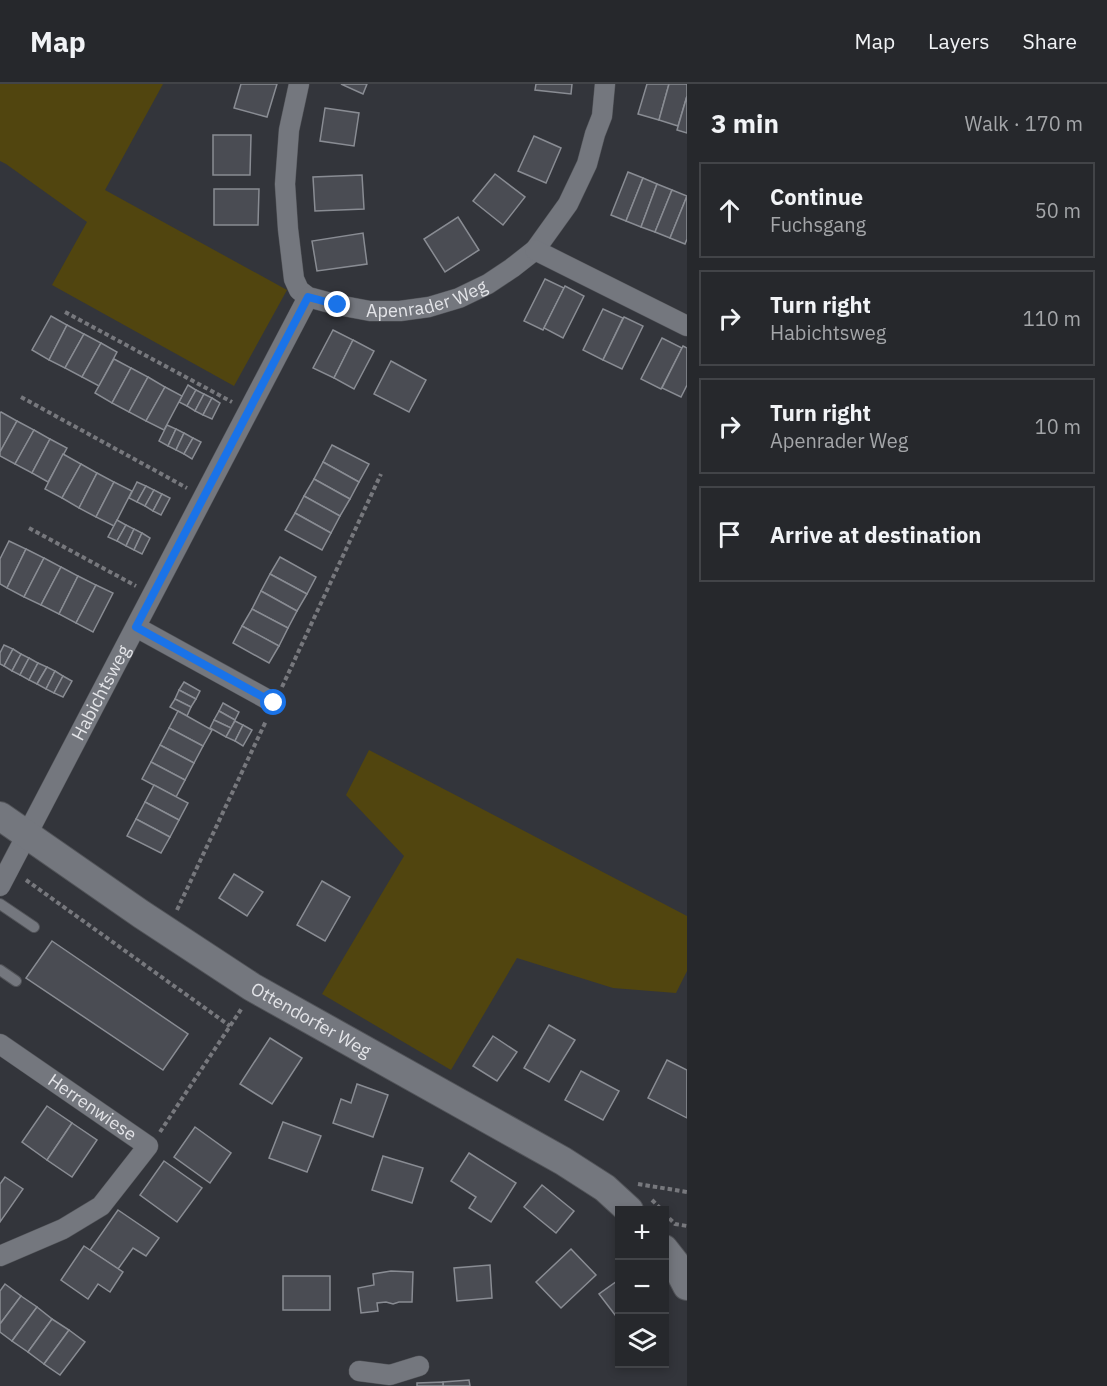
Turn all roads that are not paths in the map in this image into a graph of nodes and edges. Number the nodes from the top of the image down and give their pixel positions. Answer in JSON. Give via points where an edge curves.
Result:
{"nodes":[{"id":1,"x":299,"y":84,"type":"edge"},
{"id":2,"x":605,"y":84,"type":"edge"},
{"id":3,"x":535,"y":250,"type":"junction"},
{"id":4,"x":308,"y":297,"type":"junction"},
{"id":5,"x":687,"y":326,"type":"edge"},
{"id":6,"x":136,"y":627,"type":"junction"},
{"id":7,"x":274,"y":703,"type":"dead end"},
{"id":8,"x":0,"y":816,"type":"edge"},
{"id":9,"x":27,"y":835,"type":"junction"},
{"id":10,"x":0,"y":886,"type":"edge"},
{"id":11,"x":0,"y":904,"type":"edge"},
{"id":12,"x":34,"y":927,"type":"dead end"},
{"id":13,"x":0,"y":970,"type":"edge"},
{"id":14,"x":16,"y":981,"type":"dead end"},
{"id":15,"x":0,"y":1044,"type":"edge"},
{"id":16,"x":632,"y":1197,"type":"edge"},
{"id":17,"x":669,"y":1255,"type":"edge"},
{"id":18,"x":0,"y":1256,"type":"edge"},
{"id":19,"x":687,"y":1285,"type":"edge"},
{"id":20,"x":419,"y":1366,"type":"dead end"},
{"id":21,"x":359,"y":1371,"type":"dead end"},
{"id":22,"x":390,"y":1381,"type":"edge"}],
"edges":[{"from":1,"to":4,"type":"street","via":[[289,130],[285,184],[294,279]]},
{"from":2,"to":3,"type":"street","name":"Apenrader Weg","via":[[602,116],[587,164],[568,204]]},
{"from":3,"to":4,"type":"street","name":"Apenrader Weg","via":[[488,284],[429,307],[370,310]]},
{"from":3,"to":5,"type":"street"},
{"from":4,"to":6,"type":"street","name":"Habichtsweg"},
{"from":6,"to":7,"type":"street"},
{"from":6,"to":9,"type":"street","name":"Habichtsweg"},
{"from":8,"to":9,"type":"main road","name":"Ottendorfer Weg"},
{"from":9,"to":10,"type":"street"},
{"from":9,"to":16,"type":"main road","name":"Ottendorfer Weg","via":[[252,987],[605,1188]]},
{"from":11,"to":12,"type":"lane"},
{"from":13,"to":14,"type":"lane"},
{"from":15,"to":18,"type":"street","name":"Herrenwiese","via":[[148,1146],[101,1206],[63,1229]]},
{"from":17,"to":19,"type":"main road"},
{"from":20,"to":22,"type":"street"},
{"from":21,"to":22,"type":"street"}]}
